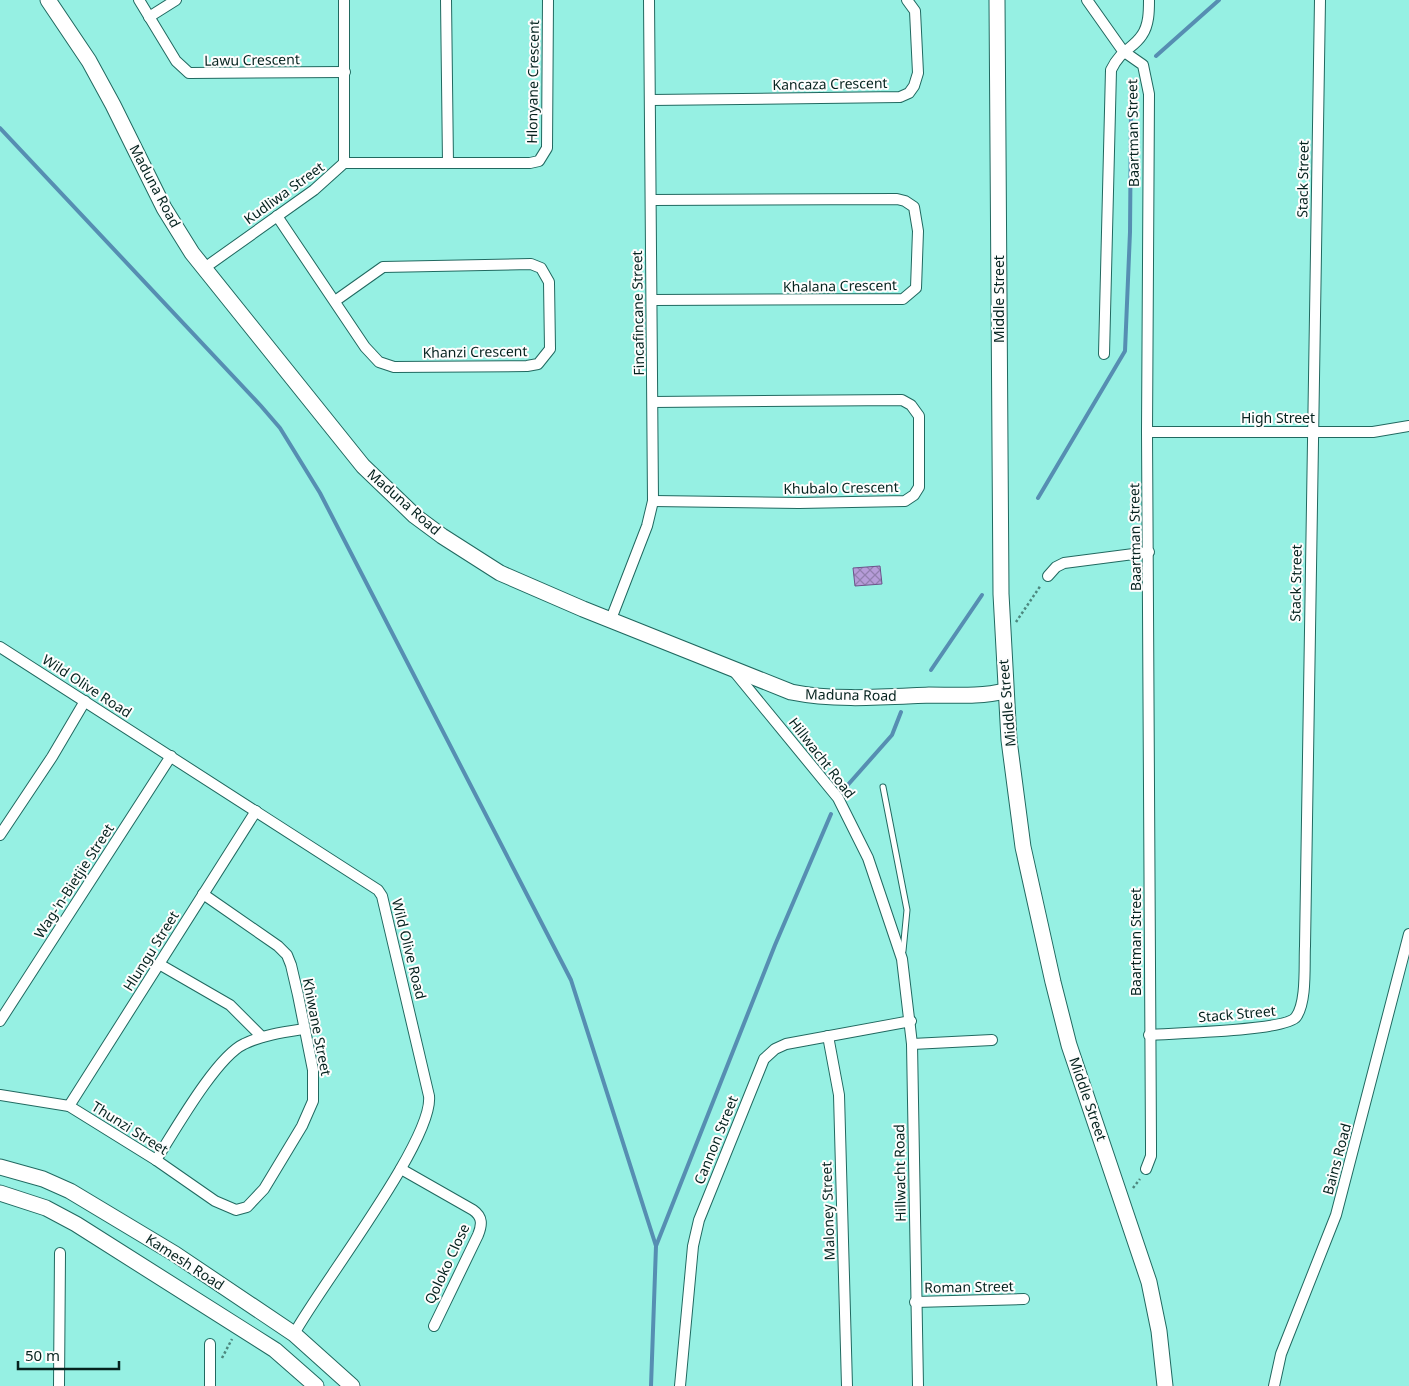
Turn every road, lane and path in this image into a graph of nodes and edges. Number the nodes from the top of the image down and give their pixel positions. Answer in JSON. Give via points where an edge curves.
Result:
{"nodes":[{"id":1,"x":48,"y":0,"type":"edge"},
{"id":2,"x":139,"y":0,"type":"edge"},
{"id":3,"x":176,"y":0,"type":"edge"},
{"id":4,"x":344,"y":0,"type":"edge"},
{"id":5,"x":446,"y":0,"type":"edge"},
{"id":6,"x":548,"y":0,"type":"edge"},
{"id":7,"x":649,"y":0,"type":"edge"},
{"id":8,"x":907,"y":0,"type":"edge"},
{"id":9,"x":997,"y":0,"type":"edge"},
{"id":10,"x":1087,"y":0,"type":"edge"},
{"id":11,"x":1149,"y":0,"type":"edge"},
{"id":12,"x":1320,"y":0,"type":"edge"},
{"id":13,"x":148,"y":17,"type":"junction"},
{"id":14,"x":1123,"y":51,"type":"junction"},
{"id":15,"x":345,"y":72,"type":"junction"},
{"id":16,"x":651,"y":100,"type":"junction"},
{"id":17,"x":344,"y":163,"type":"junction"},
{"id":18,"x":448,"y":163,"type":"junction"},
{"id":19,"x":650,"y":200,"type":"junction"},
{"id":20,"x":277,"y":216,"type":"junction"},
{"id":21,"x":203,"y":269,"type":"junction"},
{"id":22,"x":652,"y":300,"type":"junction"},
{"id":23,"x":335,"y":302,"type":"junction"},
{"id":24,"x":1104,"y":354,"type":"dead end"},
{"id":25,"x":653,"y":402,"type":"junction"},
{"id":26,"x":1409,"y":426,"type":"edge"},
{"id":27,"x":1147,"y":432,"type":"junction"},
{"id":28,"x":1313,"y":432,"type":"junction"},
{"id":29,"x":653,"y":501,"type":"junction"},
{"id":30,"x":1149,"y":552,"type":"junction"},
{"id":31,"x":1048,"y":576,"type":"joint"},
{"id":32,"x":611,"y":618,"type":"junction"},
{"id":33,"x":1002,"y":643,"type":"junction"},
{"id":34,"x":0,"y":647,"type":"edge"},
{"id":35,"x":732,"y":669,"type":"junction"},
{"id":36,"x":1005,"y":691,"type":"junction"},
{"id":37,"x":85,"y":701,"type":"junction"},
{"id":38,"x":171,"y":756,"type":"junction"},
{"id":39,"x":883,"y":787,"type":"dead end"},
{"id":40,"x":256,"y":811,"type":"junction"},
{"id":41,"x":0,"y":835,"type":"edge"},
{"id":42,"x":203,"y":894,"type":"junction"},
{"id":43,"x":1409,"y":934,"type":"edge"},
{"id":44,"x":1407,"y":954,"type":"edge"},
{"id":45,"x":902,"y":960,"type":"junction"},
{"id":46,"x":158,"y":964,"type":"junction"},
{"id":47,"x":0,"y":1021,"type":"edge"},
{"id":48,"x":911,"y":1021,"type":"junction"},
{"id":49,"x":304,"y":1029,"type":"junction"},
{"id":50,"x":1149,"y":1035,"type":"junction"},
{"id":51,"x":828,"y":1036,"type":"junction"},
{"id":52,"x":262,"y":1038,"type":"junction"},
{"id":53,"x":992,"y":1040,"type":"dead end"},
{"id":54,"x":912,"y":1044,"type":"junction"},
{"id":55,"x":0,"y":1095,"type":"edge"},
{"id":56,"x":69,"y":1106,"type":"junction"},
{"id":57,"x":156,"y":1160,"type":"junction"},
{"id":58,"x":0,"y":1166,"type":"edge"},
{"id":59,"x":401,"y":1168,"type":"junction"},
{"id":60,"x":1146,"y":1169,"type":"joint"},
{"id":61,"x":0,"y":1193,"type":"edge"},
{"id":62,"x":1122,"y":1201,"type":"junction"},
{"id":63,"x":236,"y":1210,"type":"joint"},
{"id":64,"x":60,"y":1253,"type":"dead end"},
{"id":65,"x":1024,"y":1299,"type":"dead end"},
{"id":66,"x":915,"y":1302,"type":"junction"},
{"id":67,"x":434,"y":1326,"type":"dead end"},
{"id":68,"x":294,"y":1334,"type":"junction"},
{"id":69,"x":210,"y":1344,"type":"dead end"},
{"id":70,"x":59,"y":1386,"type":"edge"},
{"id":71,"x":210,"y":1386,"type":"edge"},
{"id":72,"x":316,"y":1386,"type":"edge"},
{"id":73,"x":352,"y":1386,"type":"edge"},
{"id":74,"x":680,"y":1386,"type":"edge"},
{"id":75,"x":847,"y":1386,"type":"edge"},
{"id":76,"x":918,"y":1386,"type":"edge"},
{"id":77,"x":1166,"y":1386,"type":"edge"},
{"id":78,"x":1274,"y":1386,"type":"edge"}],
"edges":[{"from":1,"to":21,"type":"main road","name":"Maduna Road","via":[[89,61],[164,208]]},
{"from":2,"to":13,"type":"street","name":"Lawu Crescent"},
{"from":3,"to":13,"type":"street"},
{"from":4,"to":15,"type":"street","name":"Kudliwa Street"},
{"from":5,"to":18,"type":"street"},
{"from":6,"to":18,"type":"street","name":"Hlonyane Crescent","via":[[547,148],[544,156],[530,163]]},
{"from":7,"to":16,"type":"street","name":"Fincafincane Street"},
{"from":8,"to":16,"type":"street","name":"Kancaza Crescent","via":[[915,11],[917,80],[909,93],[900,98]]},
{"from":9,"to":33,"type":"main road","name":"Middle Street"},
{"from":10,"to":14,"type":"street","name":"Baartman Street"},
{"from":11,"to":14,"type":"street","via":[[1147,24],[1142,36]]},
{"from":12,"to":28,"type":"street","name":"Stack Street"},
{"from":13,"to":15,"type":"street","name":"Lawu Crescent","via":[[176,61],[190,73]]},
{"from":14,"to":24,"type":"street","name":"Baartman Street","via":[[1111,70]]},
{"from":14,"to":27,"type":"street","name":"Baartman Street","via":[[1143,64],[1149,88]]},
{"from":15,"to":17,"type":"street","name":"Kudliwa Street"},
{"from":16,"to":19,"type":"street","name":"Fincafincane Street"},
{"from":17,"to":18,"type":"street","name":"Hlonyane Crescent"},
{"from":17,"to":20,"type":"street","name":"Kudliwa Street","via":[[328,179]]},
{"from":19,"to":22,"type":"street","name":"Fincafincane Street"},
{"from":19,"to":22,"type":"street","name":"Khalana Crescent","via":[[897,199],[914,207],[918,230],[916,288],[903,299]]},
{"from":20,"to":21,"type":"street","name":"Kudliwa Street"},
{"from":20,"to":23,"type":"street","name":"Khanzi Crescent"},
{"from":21,"to":32,"type":"main road","name":"Maduna Road","via":[[363,466],[415,516],[500,573]]},
{"from":22,"to":25,"type":"street","name":"Fincafincane Street"},
{"from":23,"to":23,"type":"street","name":"Khanzi Crescent","via":[[365,347],[386,365],[533,365],[541,361],[550,349],[549,282],[541,268],[531,264],[383,267]]},
{"from":25,"to":29,"type":"street","name":"Fincafincane Street"},
{"from":25,"to":29,"type":"street","name":"Khubalo Crescent","via":[[902,400],[911,405],[919,416],[919,487],[905,500],[799,503]]},
{"from":26,"to":28,"type":"street","name":"High Street","via":[[1373,432]]},
{"from":27,"to":28,"type":"street","name":"High Street"},
{"from":27,"to":30,"type":"street","name":"Baartman Street"},
{"from":28,"to":50,"type":"street","name":"Stack Street","via":[[1305,946],[1301,1006],[1293,1020],[1279,1025]]},
{"from":29,"to":32,"type":"street","name":"Fincafincane Street","via":[[647,526]]},
{"from":30,"to":31,"type":"street","via":[[1064,563]]},
{"from":30,"to":50,"type":"street","name":"Baartman Street"},
{"from":31,"to":33,"type":"path"},
{"from":32,"to":35,"type":"main road","name":"Maduna Road"},
{"from":33,"to":36,"type":"main road","name":"Middle Street"},
{"from":34,"to":37,"type":"street","name":"Wild Olive Road"},
{"from":35,"to":36,"type":"main road","name":"Maduna Road","via":[[791,692],[812,696]]},
{"from":35,"to":45,"type":"street","name":"Hillwacht Road","via":[[838,798],[868,858]]},
{"from":36,"to":62,"type":"main road","name":"Middle Street","via":[[1023,847],[1033,895],[1069,1045]]},
{"from":37,"to":38,"type":"street","name":"Wild Olive Road"},
{"from":37,"to":41,"type":"street"},
{"from":38,"to":40,"type":"street","name":"Wild Olive Road"},
{"from":38,"to":47,"type":"street","name":"Wag-'n-Bietjie Street"},
{"from":39,"to":45,"type":"lane","name":"Hillwacht Road","via":[[907,910]]},
{"from":40,"to":42,"type":"street","name":"Hlungu Street"},
{"from":40,"to":59,"type":"street","name":"Wild Olive Road","via":[[378,890],[384,899],[430,1101],[426,1123]]},
{"from":42,"to":46,"type":"street","name":"Hlungu Street"},
{"from":42,"to":49,"type":"street","name":"Khiwane Street","via":[[287,955]]},
{"from":43,"to":44,"type":"street","name":"Bains Road"},
{"from":44,"to":78,"type":"street","name":"Bains Road","via":[[1336,1215],[1281,1354]]},
{"from":45,"to":48,"type":"street","name":"Hillwacht Road"},
{"from":46,"to":52,"type":"street","via":[[230,1005]]},
{"from":46,"to":56,"type":"street","name":"Hlungu Street"},
{"from":48,"to":51,"type":"street","name":"Cannon Street"},
{"from":48,"to":54,"type":"street","name":"Hillwacht Road"},
{"from":49,"to":52,"type":"street"},
{"from":49,"to":63,"type":"street","name":"Khiwane Street","via":[[313,1070],[312,1108],[258,1198],[247,1207]]},
{"from":50,"to":60,"type":"street","name":"Baartman Street","via":[[1151,1143]]},
{"from":51,"to":74,"type":"street","name":"Cannon Street","via":[[786,1044],[764,1059],[699,1220],[693,1246]]},
{"from":51,"to":75,"type":"street","name":"Maloney Street","via":[[839,1095]]},
{"from":52,"to":57,"type":"street","via":[[242,1044],[224,1060]]},
{"from":53,"to":54,"type":"street"},
{"from":54,"to":66,"type":"street","name":"Hillwacht Road"},
{"from":55,"to":56,"type":"street","name":"Thunzi Street"},
{"from":56,"to":57,"type":"street","name":"Thunzi Street"},
{"from":57,"to":63,"type":"street","name":"Thunzi Street","via":[[216,1201]]},
{"from":58,"to":68,"type":"main road","name":"Kamesh Road","via":[[70,1191],[175,1254]]},
{"from":59,"to":67,"type":"street","name":"Qoloko Close","via":[[473,1210],[481,1223]]},
{"from":59,"to":68,"type":"street","name":"Wild Olive Road"},
{"from":60,"to":62,"type":"path"},
{"from":61,"to":72,"type":"main road","name":"Kamesh Road","via":[[46,1208],[76,1224],[275,1350]]},
{"from":62,"to":77,"type":"main road","name":"Middle Street","via":[[1149,1282]]},
{"from":64,"to":70,"type":"street"},
{"from":65,"to":66,"type":"street","name":"Roman Street"},
{"from":66,"to":76,"type":"street","name":"Hillwacht Road"},
{"from":68,"to":73,"type":"main road","name":"Kamesh Road"},
{"from":69,"to":71,"type":"street"}]}
